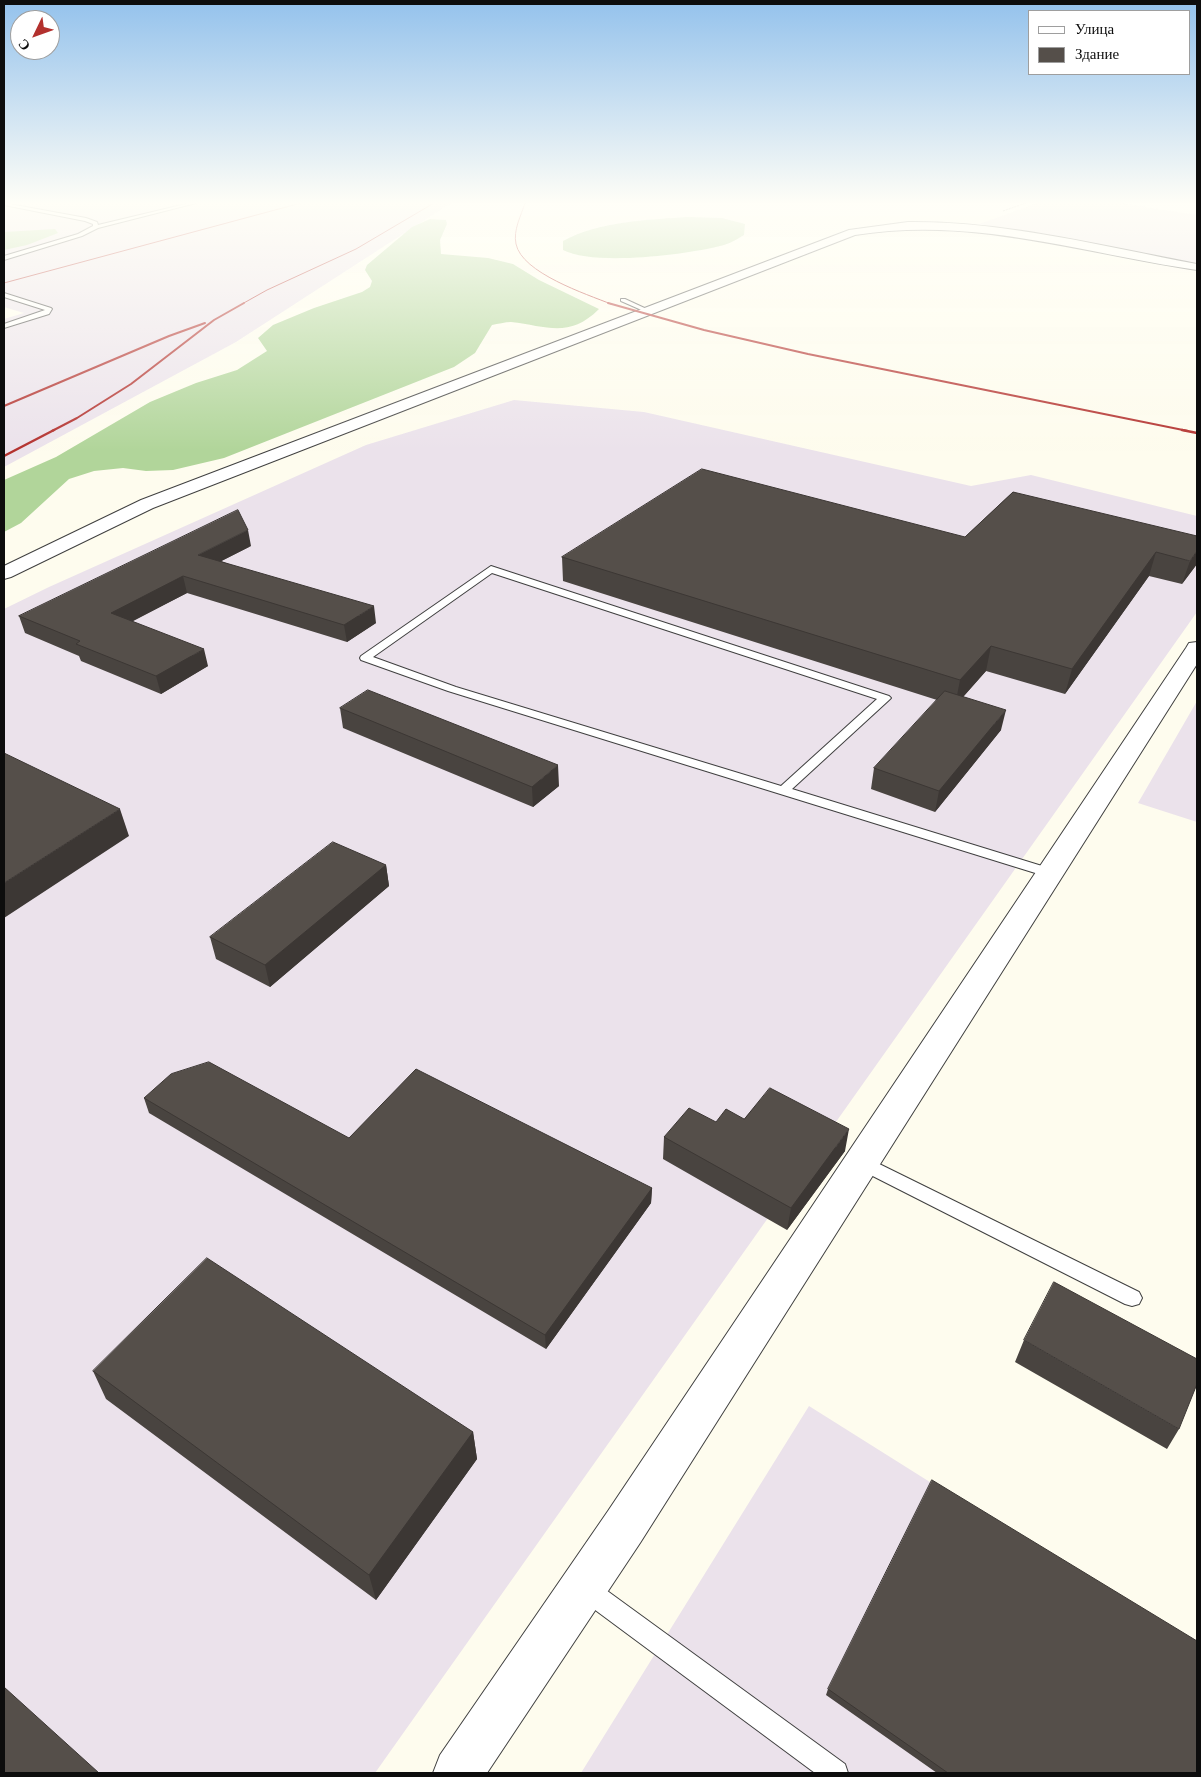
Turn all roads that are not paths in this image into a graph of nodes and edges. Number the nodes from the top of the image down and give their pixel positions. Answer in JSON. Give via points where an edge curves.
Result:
{"nodes":[{"id":1,"x":713,"y":286,"type":"edge"},
{"id":2,"x":4,"y":295,"type":"edge"},
{"id":3,"x":623,"y":300,"type":"dead end"},
{"id":4,"x":648,"y":311,"type":"junction"},
{"id":5,"x":4,"y":326,"type":"edge"},
{"id":6,"x":4,"y":573,"type":"edge"},
{"id":7,"x":1197,"y":648,"type":"edge"},
{"id":8,"x":783,"y":791,"type":"junction"},
{"id":9,"x":1050,"y":874,"type":"junction"},
{"id":10,"x":862,"y":1162,"type":"junction"},
{"id":11,"x":1132,"y":1298,"type":"dead end"},
{"id":12,"x":583,"y":1588,"type":"junction"},
{"id":13,"x":458,"y":1773,"type":"edge"},
{"id":14,"x":836,"y":1773,"type":"edge"}],
"edges":[{"from":1,"to":4,"type":"street"},
{"from":2,"to":5,"type":"lane","via":[[49,309],[47,313]]},
{"from":3,"to":4,"type":"lane"},
{"from":4,"to":6,"type":"street","via":[[147,504]]},
{"from":7,"to":9,"type":"street"},
{"from":8,"to":8,"type":"lane","via":[[452,689],[365,658],[491,569],[885,698]]},
{"from":8,"to":9,"type":"lane"},
{"from":9,"to":10,"type":"street"},
{"from":10,"to":11,"type":"lane"},
{"from":10,"to":12,"type":"street"},
{"from":12,"to":13,"type":"street"},
{"from":12,"to":14,"type":"lane"}]}
